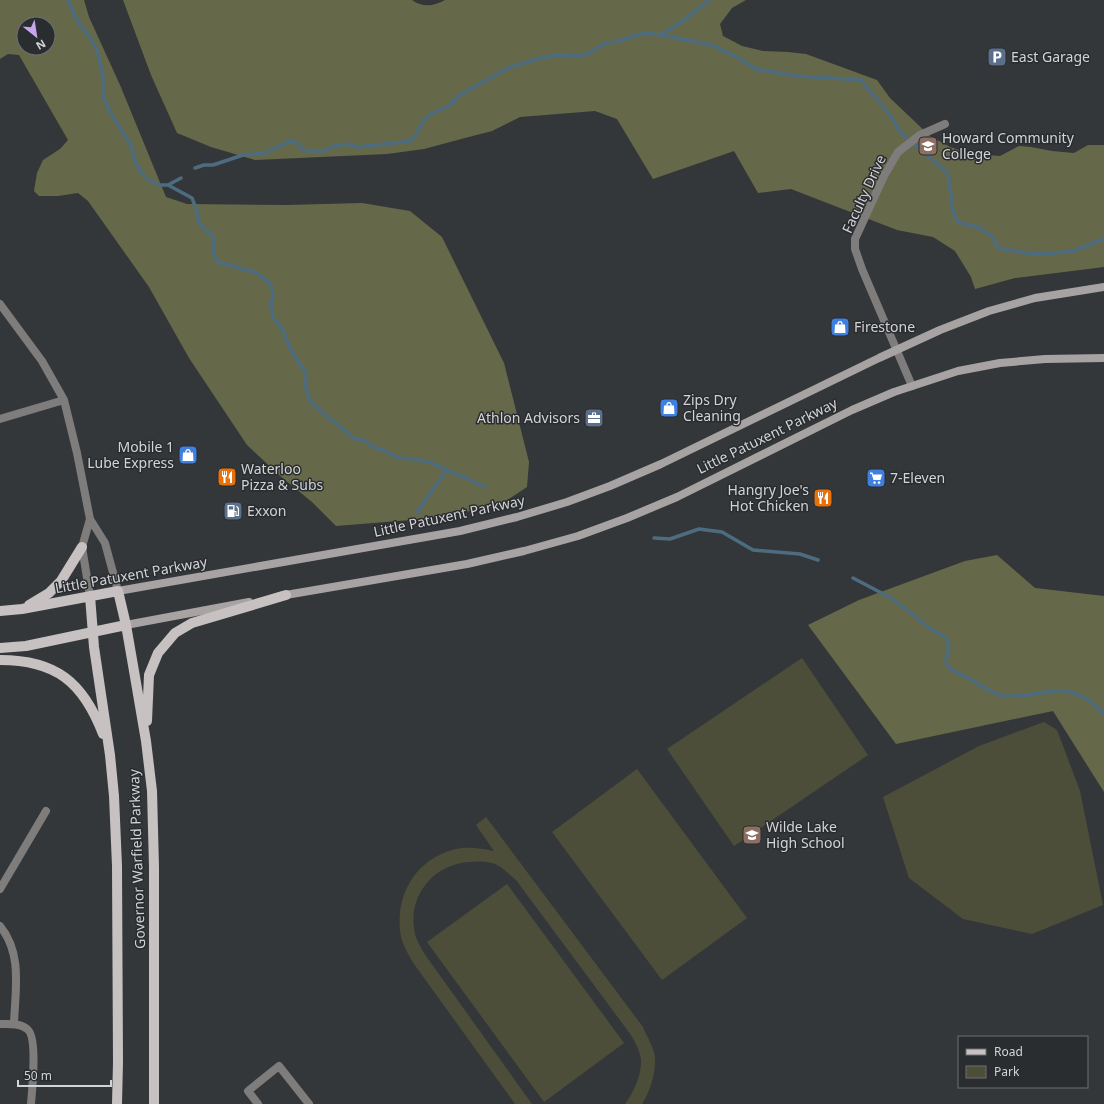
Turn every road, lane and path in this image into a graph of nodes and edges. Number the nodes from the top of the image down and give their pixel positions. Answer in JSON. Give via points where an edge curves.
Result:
{"nodes":[{"id":1,"x":942,"y":125,"type":"dead end"},
{"id":2,"x":1104,"y":287,"type":"edge"},
{"id":3,"x":0,"y":304,"type":"edge"},
{"id":4,"x":897,"y":350,"type":"junction"},
{"id":5,"x":1104,"y":358,"type":"edge"},
{"id":6,"x":912,"y":386,"type":"junction"},
{"id":7,"x":64,"y":400,"type":"junction"},
{"id":8,"x":0,"y":420,"type":"edge"},
{"id":9,"x":90,"y":519,"type":"junction"},
{"id":10,"x":82,"y":547,"type":"junction"},
{"id":11,"x":118,"y":591,"type":"junction"},
{"id":12,"x":286,"y":595,"type":"junction"},
{"id":13,"x":90,"y":596,"type":"junction"},
{"id":14,"x":22,"y":609,"type":"junction"},
{"id":15,"x":0,"y":611,"type":"edge"},
{"id":16,"x":126,"y":625,"type":"junction"},
{"id":17,"x":92,"y":633,"type":"junction"},
{"id":18,"x":0,"y":648,"type":"edge"},
{"id":19,"x":0,"y":660,"type":"edge"},
{"id":20,"x":146,"y":741,"type":"junction"},
{"id":21,"x":110,"y":755,"type":"junction"},
{"id":22,"x":46,"y":811,"type":"dead end"},
{"id":23,"x":0,"y":889,"type":"edge"},
{"id":24,"x":0,"y":926,"type":"edge"},
{"id":25,"x":0,"y":1024,"type":"edge"},
{"id":26,"x":14,"y":1024,"type":"junction"},
{"id":27,"x":31,"y":1104,"type":"edge"},
{"id":28,"x":117,"y":1104,"type":"edge"},
{"id":29,"x":154,"y":1104,"type":"edge"},
{"id":30,"x":258,"y":1104,"type":"edge"},
{"id":31,"x":309,"y":1104,"type":"edge"}],
"edges":[{"from":1,"to":4,"type":"street","name":"Faculty Drive","via":[[920,135],[898,152],[855,239],[855,249],[869,288]]},
{"from":2,"to":4,"type":"main road","name":"Little Patuxent Parkway","via":[[1034,298],[989,311]]},
{"from":3,"to":7,"type":"street","via":[[42,361]]},
{"from":4,"to":6,"type":"street","name":"Faculty Drive"},
{"from":4,"to":11,"type":"main road","name":"Little Patuxent Parkway","via":[[661,464],[567,502],[460,531]]},
{"from":5,"to":6,"type":"main road","name":"Little Patuxent Parkway","via":[[1045,358],[1000,363],[958,371]]},
{"from":6,"to":12,"type":"main road","name":"Little Patuxent Parkway","via":[[852,410],[677,497],[578,536],[467,564]]},
{"from":7,"to":8,"type":"street"},
{"from":7,"to":9,"type":"street"},
{"from":9,"to":10,"type":"street"},
{"from":9,"to":11,"type":"street","via":[[105,543]]},
{"from":10,"to":13,"type":"street"},
{"from":10,"to":14,"type":"main road","via":[[61,581],[49,593]]},
{"from":11,"to":13,"type":"main road","name":"Little Patuxent Parkway"},
{"from":11,"to":16,"type":"main road","name":"Governor Warfield Parkway"},
{"from":12,"to":16,"type":"main road","name":"Little Patuxent Parkway"},
{"from":12,"to":20,"type":"main road","via":[[192,623],[175,633],[158,653],[149,674]]},
{"from":13,"to":14,"type":"main road","name":"Little Patuxent Parkway"},
{"from":13,"to":17,"type":"main road","name":"Governor Warfield Parkway"},
{"from":14,"to":15,"type":"main road","name":"Little Patuxent Parkway"},
{"from":16,"to":17,"type":"main road","name":"Little Patuxent Parkway"},
{"from":16,"to":20,"type":"main road","name":"Governor Warfield Parkway"},
{"from":17,"to":18,"type":"main road","name":"Little Patuxent Parkway","via":[[26,646]]},
{"from":17,"to":21,"type":"main road","name":"Governor Warfield Parkway"},
{"from":19,"to":21,"type":"main road","via":[[41,664],[73,685],[85,697],[95,715]]},
{"from":20,"to":29,"type":"main road","name":"Governor Warfield Parkway","via":[[152,791],[153,830]]},
{"from":21,"to":28,"type":"main road","name":"Governor Warfield Parkway","via":[[116,866]]},
{"from":22,"to":23,"type":"street"},
{"from":24,"to":26,"type":"street","via":[[10,942],[16,966]]},
{"from":25,"to":26,"type":"street"},
{"from":26,"to":27,"type":"street","via":[[28,1029],[32,1035],[34,1046]]},
{"from":30,"to":31,"type":"street","via":[[248,1091],[279,1066]]}]}
